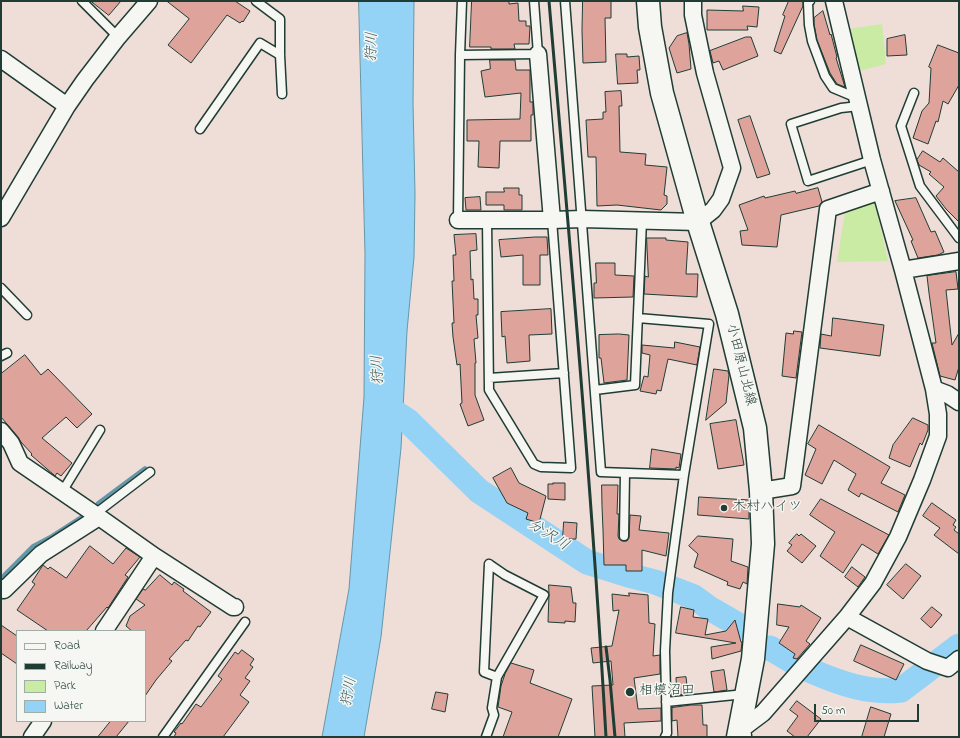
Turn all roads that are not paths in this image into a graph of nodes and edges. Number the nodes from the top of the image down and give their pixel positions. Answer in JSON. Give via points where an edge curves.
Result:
{"nodes":[{"id":1,"x":82,"y":1,"type":"edge"},
{"id":2,"x":149,"y":1,"type":"edge"},
{"id":3,"x":256,"y":1,"type":"edge"},
{"id":4,"x":462,"y":1,"type":"edge"},
{"id":5,"x":534,"y":1,"type":"edge"},
{"id":6,"x":565,"y":1,"type":"edge"},
{"id":7,"x":648,"y":1,"type":"edge"},
{"id":8,"x":693,"y":1,"type":"edge"},
{"id":9,"x":810,"y":1,"type":"edge"},
{"id":10,"x":834,"y":1,"type":"edge"},
{"id":11,"x":118,"y":37,"type":"junction"},
{"id":12,"x":538,"y":54,"type":"junction"},
{"id":13,"x":280,"y":55,"type":"junction"},
{"id":14,"x":460,"y":55,"type":"junction"},
{"id":15,"x":1,"y":59,"type":"edge"},
{"id":16,"x":914,"y":93,"type":"dead end"},
{"id":17,"x":282,"y":94,"type":"dead end"},
{"id":18,"x":858,"y":102,"type":"junction"},
{"id":19,"x":67,"y":106,"type":"junction"},
{"id":20,"x":200,"y":129,"type":"dead end"},
{"id":21,"x":872,"y":160,"type":"junction"},
{"id":22,"x":881,"y":191,"type":"junction"},
{"id":23,"x":1,"y":218,"type":"edge"},
{"id":24,"x":582,"y":219,"type":"junction"},
{"id":25,"x":458,"y":220,"type":"joint"},
{"id":26,"x":487,"y":220,"type":"junction"},
{"id":27,"x":552,"y":220,"type":"junction"},
{"id":28,"x":642,"y":220,"type":"junction"},
{"id":29,"x":698,"y":222,"type":"junction"},
{"id":30,"x":959,"y":238,"type":"edge"},
{"id":31,"x":959,"y":261,"type":"edge"},
{"id":32,"x":903,"y":270,"type":"junction"},
{"id":33,"x":1,"y":288,"type":"edge"},
{"id":34,"x":27,"y":315,"type":"dead end"},
{"id":35,"x":638,"y":318,"type":"junction"},
{"id":36,"x":564,"y":373,"type":"junction"},
{"id":37,"x":489,"y":378,"type":"junction"},
{"id":38,"x":934,"y":389,"type":"junction"},
{"id":39,"x":595,"y":390,"type":"junction"},
{"id":40,"x":959,"y":402,"type":"edge"},
{"id":41,"x":100,"y":430,"type":"dead end"},
{"id":42,"x":1,"y":431,"type":"edge"},
{"id":43,"x":150,"y":472,"type":"dead end"},
{"id":44,"x":626,"y":473,"type":"junction"},
{"id":45,"x":684,"y":475,"type":"junction"},
{"id":46,"x":761,"y":491,"type":"junction"},
{"id":47,"x":62,"y":492,"type":"junction"},
{"id":48,"x":97,"y":515,"type":"junction"},
{"id":49,"x":624,"y":536,"type":"dead end"},
{"id":50,"x":154,"y":556,"type":"junction"},
{"id":51,"x":1,"y":588,"type":"edge"},
{"id":52,"x":235,"y":607,"type":"dead end"},
{"id":53,"x":847,"y":617,"type":"junction"},
{"id":54,"x":245,"y":622,"type":"dead end"},
{"id":55,"x":105,"y":630,"type":"edge"},
{"id":56,"x":953,"y":664,"type":"edge"},
{"id":57,"x":497,"y":677,"type":"junction"},
{"id":58,"x":746,"y":694,"type":"junction"},
{"id":59,"x":666,"y":702,"type":"junction"},
{"id":60,"x":42,"y":722,"type":"edge"},
{"id":61,"x":741,"y":735,"type":"edge"},
{"id":62,"x":32,"y":737,"type":"edge"},
{"id":63,"x":163,"y":737,"type":"edge"},
{"id":64,"x":486,"y":737,"type":"edge"},
{"id":65,"x":665,"y":737,"type":"edge"}],
"edges":[{"from":1,"to":11,"type":"lane"},
{"from":2,"to":11,"type":"street"},
{"from":3,"to":13,"type":"lane","via":[[280,19]]},
{"from":4,"to":14,"type":"lane"},
{"from":5,"to":12,"type":"lane"},
{"from":6,"to":24,"type":"lane"},
{"from":7,"to":29,"type":"main road","name":"小田原山北線","via":[[662,93]]},
{"from":8,"to":29,"type":"street","via":[[693,15],[705,73],[732,168],[721,199],[713,210]]},
{"from":9,"to":18,"type":"lane","via":[[809,25],[812,41],[825,76],[833,88]]},
{"from":10,"to":18,"type":"street"},
{"from":11,"to":19,"type":"street"},
{"from":12,"to":14,"type":"lane"},
{"from":12,"to":27,"type":"street"},
{"from":13,"to":17,"type":"lane"},
{"from":13,"to":20,"type":"lane","via":[[260,43]]},
{"from":14,"to":25,"type":"lane"},
{"from":15,"to":19,"type":"street"},
{"from":16,"to":30,"type":"lane","via":[[901,126],[920,186]]},
{"from":18,"to":21,"type":"street"},
{"from":18,"to":21,"type":"lane","via":[[791,124],[808,182]]},
{"from":19,"to":23,"type":"street"},
{"from":21,"to":22,"type":"street"},
{"from":22,"to":32,"type":"street"},
{"from":22,"to":46,"type":"street","via":[[828,209],[792,486]]},
{"from":24,"to":27,"type":"street"},
{"from":24,"to":28,"type":"street"},
{"from":24,"to":39,"type":"lane"},
{"from":25,"to":26,"type":"street"},
{"from":26,"to":27,"type":"street"},
{"from":26,"to":37,"type":"lane"},
{"from":27,"to":36,"type":"lane"},
{"from":28,"to":29,"type":"street"},
{"from":28,"to":35,"type":"lane"},
{"from":29,"to":46,"type":"main road","name":"小田原山北線","via":[[727,314],[755,428]]},
{"from":31,"to":32,"type":"street"},
{"from":32,"to":38,"type":"street"},
{"from":33,"to":34,"type":"lane"},
{"from":35,"to":39,"type":"lane","via":[[635,385]]},
{"from":35,"to":45,"type":"lane","via":[[709,324]]},
{"from":36,"to":37,"type":"lane"},
{"from":36,"to":37,"type":"lane","via":[[571,468],[541,467],[534,464],[490,390]]},
{"from":38,"to":40,"type":"street","via":[[948,394]]},
{"from":38,"to":53,"type":"street","via":[[938,436],[922,480],[898,538],[872,583]]},
{"from":39,"to":44,"type":"lane","via":[[601,472]]},
{"from":41,"to":47,"type":"lane"},
{"from":42,"to":47,"type":"street","via":[[11,443],[20,463]]},
{"from":43,"to":48,"type":"lane"},
{"from":44,"to":45,"type":"lane"},
{"from":44,"to":49,"type":"lane"},
{"from":45,"to":59,"type":"lane","via":[[668,593]]},
{"from":46,"to":58,"type":"main road","name":"小田原山北線","via":[[763,544],[753,659]]},
{"from":47,"to":48,"type":"street"},
{"from":48,"to":50,"type":"street"},
{"from":48,"to":51,"type":"street","via":[[41,554],[4,590]]},
{"from":50,"to":52,"type":"street"},
{"from":50,"to":55,"type":"street"},
{"from":53,"to":56,"type":"street","via":[[927,661]]},
{"from":53,"to":61,"type":"street"},
{"from":54,"to":63,"type":"lane"},
{"from":57,"to":57,"type":"lane","via":[[544,595],[489,564],[484,672]]},
{"from":57,"to":64,"type":"lane","via":[[492,708],[494,714]]},
{"from":58,"to":59,"type":"lane"},
{"from":58,"to":61,"type":"main road","name":"小田原山北線"},
{"from":59,"to":65,"type":"lane"},
{"from":60,"to":62,"type":"street"}]}
